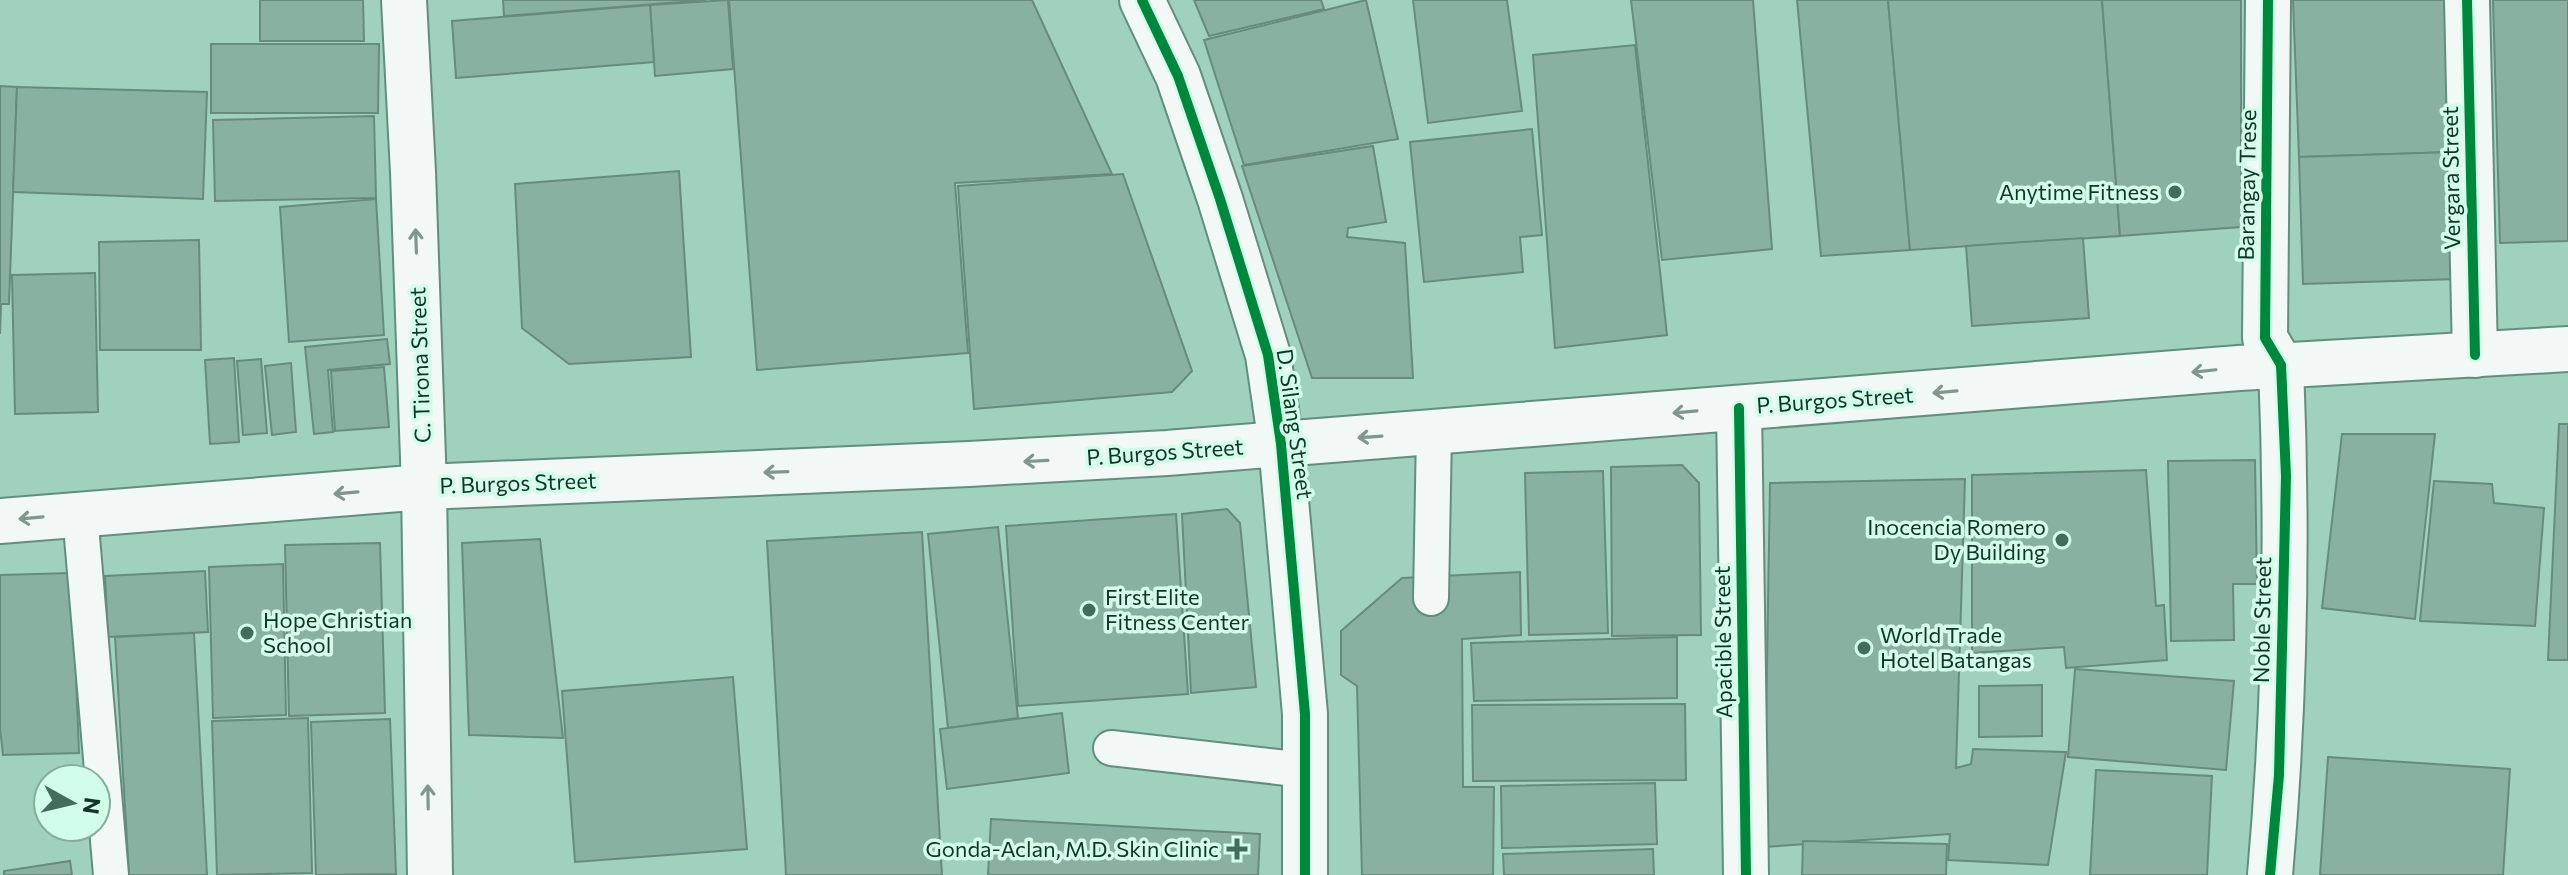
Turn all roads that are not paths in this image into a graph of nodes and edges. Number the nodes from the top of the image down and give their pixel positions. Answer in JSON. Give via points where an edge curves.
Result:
{"nodes":[{"id":1,"x":404,"y":0,"type":"edge"},
{"id":2,"x":1142,"y":0,"type":"edge"},
{"id":3,"x":2268,"y":0,"type":"edge"},
{"id":4,"x":2467,"y":0,"type":"edge"},
{"id":5,"x":2568,"y":349,"type":"edge"},
{"id":6,"x":2475,"y":355,"type":"junction"},
{"id":7,"x":2281,"y":365,"type":"junction"},
{"id":8,"x":1739,"y":408,"type":"junction"},
{"id":9,"x":1434,"y":432,"type":"junction"},
{"id":10,"x":1281,"y":444,"type":"junction"},
{"id":11,"x":424,"y":487,"type":"junction"},
{"id":12,"x":80,"y":514,"type":"junction"},
{"id":13,"x":0,"y":521,"type":"edge"},
{"id":14,"x":1431,"y":598,"type":"dead end"},
{"id":15,"x":1111,"y":748,"type":"dead end"},
{"id":16,"x":1305,"y":770,"type":"junction"},
{"id":17,"x":111,"y":875,"type":"edge"},
{"id":18,"x":430,"y":875,"type":"edge"},
{"id":19,"x":1305,"y":875,"type":"edge"},
{"id":20,"x":1746,"y":875,"type":"edge"},
{"id":21,"x":2270,"y":875,"type":"edge"}],
"edges":[{"from":11,"to":1,"type":"main road","name":"C. Tirona Street","one_way":true},
{"from":2,"to":10,"type":"main road","name":"D. Silang Street","via":[[1178,76],[1220,199],[1268,355]]},
{"from":3,"to":7,"type":"main road","name":"Barangay Trese","via":[[2265,338]]},
{"from":4,"to":6,"type":"main road","name":"Vergara Street"},
{"from":5,"to":6,"type":"main road","name":"P. Burgos Street"},
{"from":6,"to":7,"type":"main road","name":"P. Burgos Street"},
{"from":7,"to":8,"type":"main road","name":"P. Burgos Street","one_way":true},
{"from":7,"to":21,"type":"main road","name":"Noble Street","via":[[2286,476],[2279,775]]},
{"from":8,"to":9,"type":"main road","name":"P. Burgos Street","one_way":true},
{"from":8,"to":20,"type":"main road","name":"Apacible Street"},
{"from":9,"to":10,"type":"main road","name":"P. Burgos Street","one_way":true},
{"from":9,"to":14,"type":"lane"},
{"from":10,"to":11,"type":"main road","name":"P. Burgos Street","one_way":true,"via":[[953,465]]},
{"from":10,"to":16,"type":"main road","name":"D. Silang Street","via":[[1305,714]]},
{"from":11,"to":12,"type":"main road","name":"P. Burgos Street","one_way":true},
{"from":18,"to":11,"type":"main road","name":"C. Tirona Street","one_way":true},
{"from":12,"to":13,"type":"main road","name":"P. Burgos Street","one_way":true},
{"from":12,"to":17,"type":"lane"},
{"from":15,"to":16,"type":"lane"},
{"from":16,"to":19,"type":"main road","name":"D. Silang Street"}]}
